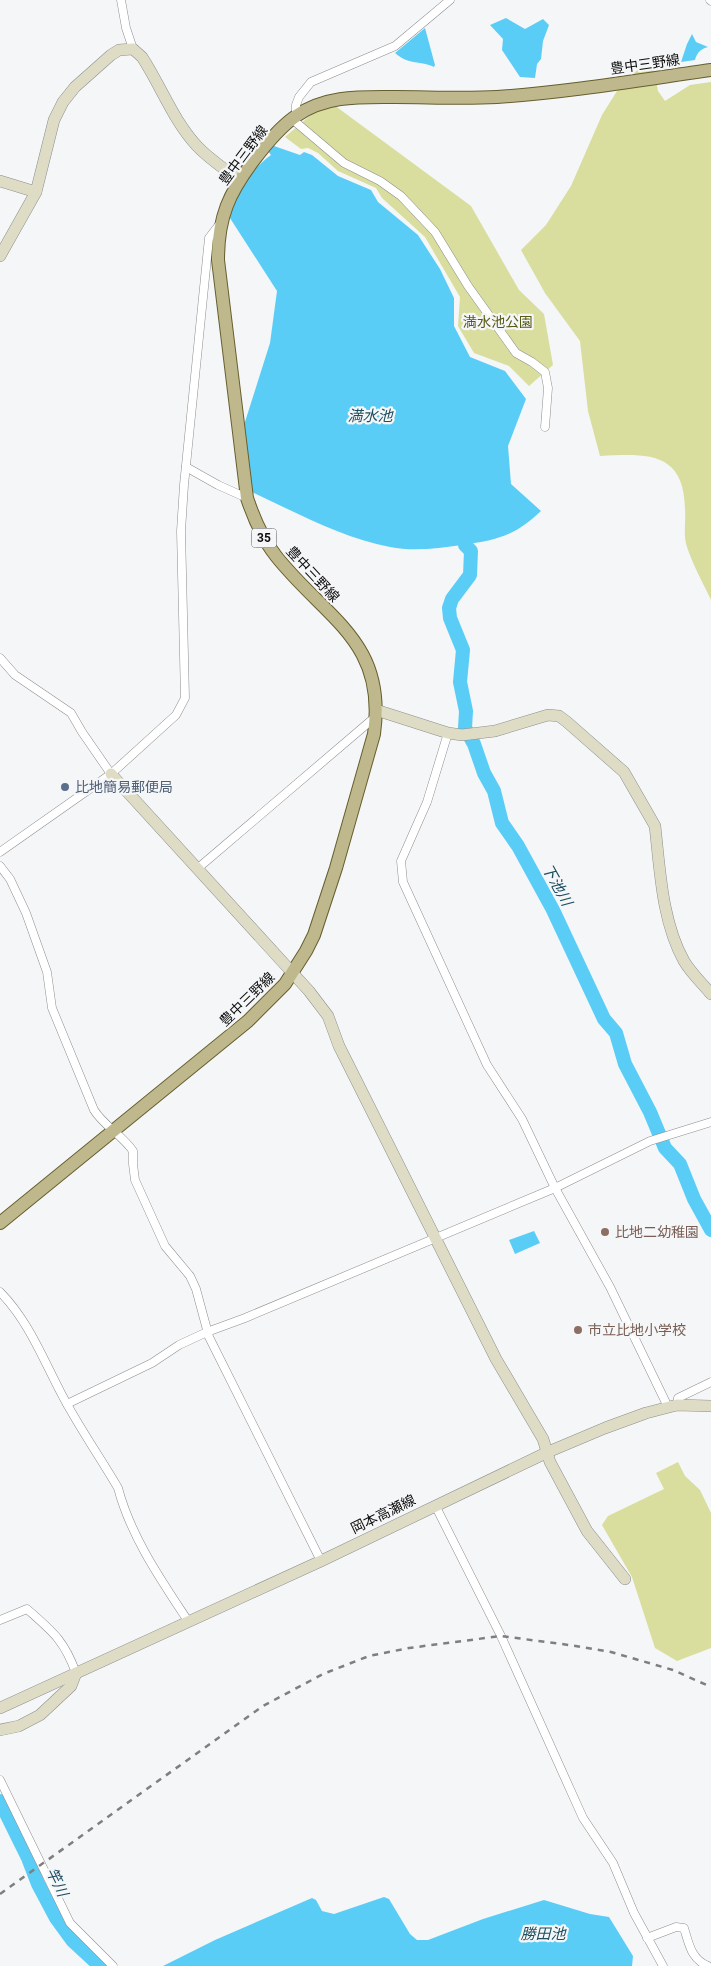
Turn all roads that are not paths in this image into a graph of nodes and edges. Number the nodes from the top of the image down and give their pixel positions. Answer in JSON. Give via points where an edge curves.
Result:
{"nodes":[{"id":1,"x":121,"y":0,"type":"edge"},
{"id":2,"x":450,"y":0,"type":"edge"},
{"id":3,"x":133,"y":50,"type":"junction"},
{"id":4,"x":711,"y":70,"type":"edge"},
{"id":5,"x":294,"y":118,"type":"junction"},
{"id":6,"x":239,"y":180,"type":"junction"},
{"id":7,"x":0,"y":181,"type":"edge"},
{"id":8,"x":36,"y":192,"type":"junction"},
{"id":9,"x":220,"y":224,"type":"junction"},
{"id":10,"x":0,"y":256,"type":"edge"},
{"id":11,"x":545,"y":427,"type":"dead end"},
{"id":12,"x":186,"y":467,"type":"junction"},
{"id":13,"x":247,"y":498,"type":"junction"},
{"id":14,"x":0,"y":658,"type":"edge"},
{"id":15,"x":376,"y":713,"type":"junction"},
{"id":16,"x":448,"y":733,"type":"junction"},
{"id":17,"x":111,"y":774,"type":"junction"},
{"id":18,"x":0,"y":852,"type":"edge"},
{"id":19,"x":0,"y":866,"type":"edge"},
{"id":20,"x":197,"y":869,"type":"junction"},
{"id":21,"x":293,"y":973,"type":"junction"},
{"id":22,"x":711,"y":994,"type":"edge"},
{"id":23,"x":711,"y":1122,"type":"edge"},
{"id":24,"x":114,"y":1130,"type":"junction"},
{"id":25,"x":555,"y":1188,"type":"junction"},
{"id":26,"x":0,"y":1223,"type":"edge"},
{"id":27,"x":435,"y":1237,"type":"junction"},
{"id":28,"x":0,"y":1292,"type":"edge"},
{"id":29,"x":207,"y":1332,"type":"junction"},
{"id":30,"x":711,"y":1382,"type":"edge"},
{"id":31,"x":67,"y":1404,"type":"junction"},
{"id":32,"x":673,"y":1406,"type":"junction"},
{"id":33,"x":711,"y":1406,"type":"edge"},
{"id":34,"x":548,"y":1452,"type":"junction"},
{"id":35,"x":435,"y":1505,"type":"junction"},
{"id":36,"x":321,"y":1561,"type":"junction"},
{"id":37,"x":625,"y":1578,"type":"dead end"},
{"id":38,"x":0,"y":1620,"type":"edge"},
{"id":39,"x":188,"y":1621,"type":"junction"},
{"id":40,"x":76,"y":1674,"type":"junction"},
{"id":41,"x":0,"y":1708,"type":"edge"},
{"id":42,"x":0,"y":1730,"type":"edge"},
{"id":43,"x":0,"y":1780,"type":"edge"},
{"id":44,"x":647,"y":1938,"type":"junction"},
{"id":45,"x":113,"y":1966,"type":"edge"},
{"id":46,"x":663,"y":1966,"type":"edge"},
{"id":47,"x":708,"y":1966,"type":"edge"}],
"edges":[{"from":1,"to":3,"type":"street"},
{"from":2,"to":5,"type":"street","via":[[395,46],[311,82],[299,97]]},
{"from":3,"to":6,"type":"street","via":[[142,56],[182,128],[197,146]]},
{"from":3,"to":8,"type":"street","via":[[119,50],[111,55],[63,102],[54,120]]},
{"from":4,"to":5,"type":"main road","name":"豊中三野線","number":"35","via":[[495,97],[351,97],[321,104]]},
{"from":5,"to":6,"type":"main road","name":"豊中三野線","number":"35","via":[[274,136]]},
{"from":5,"to":11,"type":"street","via":[[344,163],[401,196],[435,232],[516,353],[545,372],[548,388]]},
{"from":6,"to":9,"type":"main road","name":"豊中三野線","number":"35"},
{"from":7,"to":8,"type":"street"},
{"from":8,"to":10,"type":"street"},
{"from":9,"to":12,"type":"street","via":[[209,238]]},
{"from":9,"to":13,"type":"main road","name":"豊中三野線","number":"35","via":[[218,260]]},
{"from":12,"to":13,"type":"street"},
{"from":12,"to":17,"type":"street","via":[[182,531],[185,698],[176,715]]},
{"from":13,"to":15,"type":"main road","name":"豊中三野線","number":"35","via":[[259,529],[275,554],[349,633],[362,652],[373,679]]},
{"from":14,"to":17,"type":"street","via":[[15,675],[71,713]]},
{"from":15,"to":16,"type":"street"},
{"from":15,"to":20,"type":"street"},
{"from":15,"to":21,"type":"main road","name":"豊中三野線","number":"35","via":[[368,760],[321,916]]},
{"from":16,"to":22,"type":"street","via":[[462,735],[495,731],[548,715],[559,716],[624,772],[655,826],[667,912],[676,944],[685,962]]},
{"from":16,"to":25,"type":"street","via":[[427,802],[402,861],[403,882],[487,1065],[522,1119]]},
{"from":17,"to":18,"type":"street"},
{"from":17,"to":20,"type":"street"},
{"from":19,"to":24,"type":"street","via":[[26,913],[47,972],[52,1008],[94,1110]]},
{"from":20,"to":21,"type":"street"},
{"from":21,"to":24,"type":"main road","name":"豊中三野線","number":"35","via":[[248,1022]]},
{"from":21,"to":27,"type":"street","via":[[328,1016],[339,1046]]},
{"from":23,"to":25,"type":"street","via":[[650,1141]]},
{"from":24,"to":26,"type":"main road","name":"豊中三野線","number":"35"},
{"from":24,"to":29,"type":"street","via":[[133,1151],[135,1180],[165,1246],[190,1276]]},
{"from":25,"to":27,"type":"street"},
{"from":25,"to":32,"type":"street"},
{"from":27,"to":29,"type":"street"},
{"from":27,"to":34,"type":"street","via":[[496,1359]]},
{"from":28,"to":31,"type":"street","via":[[13,1305]]},
{"from":29,"to":31,"type":"street"},
{"from":29,"to":36,"type":"street"},
{"from":30,"to":32,"type":"street","via":[[678,1398]]},
{"from":31,"to":39,"type":"street","via":[[118,1488],[122,1504],[150,1562]]},
{"from":32,"to":33,"type":"street","name":"岡本高瀬線"},
{"from":32,"to":34,"type":"street","name":"岡本高瀬線","via":[[612,1425]]},
{"from":34,"to":35,"type":"street","name":"岡本高瀬線"},
{"from":34,"to":37,"type":"street","via":[[550,1462],[587,1531]]},
{"from":35,"to":36,"type":"street","name":"岡本高瀬線"},
{"from":35,"to":44,"type":"street","via":[[501,1636],[583,1818],[613,1863]]},
{"from":36,"to":39,"type":"street","name":"岡本高瀬線"},
{"from":38,"to":40,"type":"street","via":[[27,1609],[59,1638]]},
{"from":39,"to":40,"type":"street","name":"岡本高瀬線"},
{"from":40,"to":41,"type":"street","name":"岡本高瀬線"},
{"from":40,"to":42,"type":"street","via":[[71,1686],[40,1715],[19,1726]]},
{"from":43,"to":45,"type":"street","via":[[70,1923]]},
{"from":44,"to":46,"type":"street"},
{"from":44,"to":47,"type":"street","via":[[676,1926],[684,1928],[692,1954]]}]}
